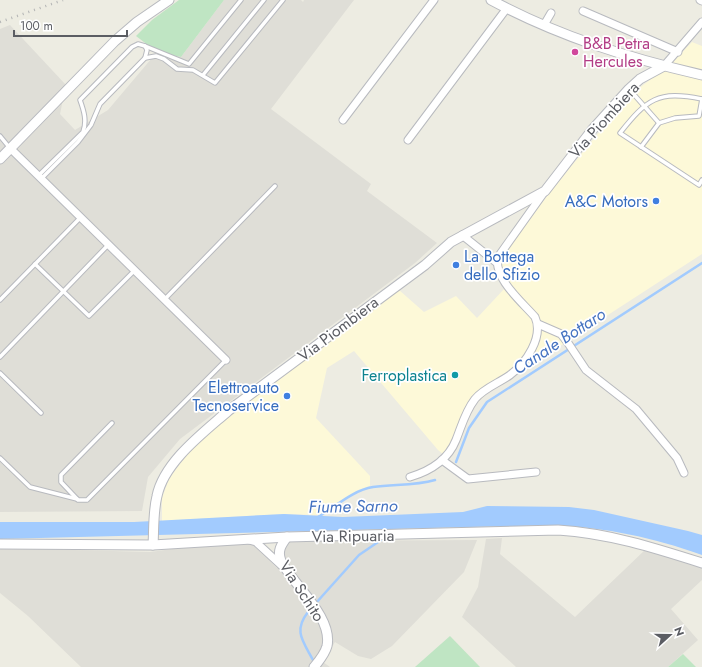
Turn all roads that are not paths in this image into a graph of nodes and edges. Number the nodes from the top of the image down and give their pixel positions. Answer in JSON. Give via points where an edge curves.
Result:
{"nodes":[{"id":1,"x":169,"y":0,"type":"edge"},
{"id":2,"x":241,"y":0,"type":"edge"},
{"id":3,"x":264,"y":0,"type":"edge"},
{"id":4,"x":283,"y":0,"type":"edge"},
{"id":5,"x":434,"y":0,"type":"edge"},
{"id":6,"x":491,"y":0,"type":"edge"},
{"id":7,"x":507,"y":8,"type":"junction"},
{"id":8,"x":583,"y":11,"type":"dead end"},
{"id":9,"x":551,"y":13,"type":"dead end"},
{"id":10,"x":702,"y":22,"type":"edge"},
{"id":11,"x":544,"y":25,"type":"junction"},
{"id":12,"x":144,"y":46,"type":"junction"},
{"id":13,"x":678,"y":52,"type":"junction"},
{"id":14,"x":145,"y":58,"type":"junction"},
{"id":15,"x":664,"y":66,"type":"junction"},
{"id":16,"x":203,"y":75,"type":"junction"},
{"id":17,"x":702,"y":75,"type":"edge"},
{"id":18,"x":629,"y":89,"type":"junction"},
{"id":19,"x":702,"y":99,"type":"edge"},
{"id":20,"x":702,"y":104,"type":"edge"},
{"id":21,"x":645,"y":105,"type":"junction"},
{"id":22,"x":342,"y":120,"type":"dead end"},
{"id":23,"x":659,"y":123,"type":"junction"},
{"id":24,"x":0,"y":136,"type":"edge"},
{"id":25,"x":408,"y":140,"type":"dead end"},
{"id":26,"x":640,"y":147,"type":"junction"},
{"id":27,"x":10,"y":148,"type":"junction"},
{"id":28,"x":0,"y":159,"type":"edge"},
{"id":29,"x":40,"y":177,"type":"junction"},
{"id":30,"x":702,"y":180,"type":"edge"},
{"id":31,"x":275,"y":186,"type":"dead end"},
{"id":32,"x":545,"y":191,"type":"junction"},
{"id":33,"x":80,"y":217,"type":"junction"},
{"id":34,"x":462,"y":235,"type":"junction"},
{"id":35,"x":109,"y":244,"type":"junction"},
{"id":36,"x":497,"y":262,"type":"junction"},
{"id":37,"x":35,"y":264,"type":"junction"},
{"id":38,"x":134,"y":270,"type":"junction"},
{"id":39,"x":63,"y":291,"type":"junction"},
{"id":40,"x":0,"y":300,"type":"edge"},
{"id":41,"x":164,"y":300,"type":"junction"},
{"id":42,"x":538,"y":324,"type":"junction"},
{"id":43,"x":0,"y":357,"type":"edge"},
{"id":44,"x":226,"y":360,"type":"joint"},
{"id":45,"x":0,"y":373,"type":"edge"},
{"id":46,"x":42,"y":413,"type":"dead end"},
{"id":47,"x":112,"y":423,"type":"dead end"},
{"id":48,"x":0,"y":458,"type":"edge"},
{"id":49,"x":442,"y":460,"type":"junction"},
{"id":50,"x":536,"y":472,"type":"dead end"},
{"id":51,"x":684,"y":473,"type":"dead end"},
{"id":52,"x":410,"y":477,"type":"dead end"},
{"id":53,"x":78,"y":500,"type":"junction"},
{"id":54,"x":287,"y":537,"type":"junction"},
{"id":55,"x":246,"y":539,"type":"junction"},
{"id":56,"x":0,"y":544,"type":"edge"},
{"id":57,"x":153,"y":545,"type":"junction"},
{"id":58,"x":702,"y":563,"type":"edge"},
{"id":59,"x":285,"y":569,"type":"junction"},
{"id":60,"x":314,"y":667,"type":"edge"}],
"edges":[{"from":1,"to":27,"type":"street","via":[[115,41]]},
{"from":2,"to":12,"type":"lane","via":[[189,64]]},
{"from":3,"to":16,"type":"lane"},
{"from":4,"to":16,"type":"lane","via":[[215,83]]},
{"from":5,"to":22,"type":"street"},
{"from":6,"to":7,"type":"street"},
{"from":7,"to":11,"type":"street"},
{"from":7,"to":25,"type":"street"},
{"from":8,"to":13,"type":"street"},
{"from":9,"to":11,"type":"street"},
{"from":10,"to":13,"type":"street","name":"Via Piombiera"},
{"from":11,"to":15,"type":"street","via":[[606,50]]},
{"from":12,"to":14,"type":"lane","via":[[147,50]]},
{"from":12,"to":29,"type":"lane","via":[[138,44],[132,47],[80,100],[85,115],[83,132]]},
{"from":13,"to":15,"type":"street","name":"Via Piombiera"},
{"from":14,"to":16,"type":"lane","via":[[156,56],[177,69],[193,70]]},
{"from":14,"to":29,"type":"lane","via":[[100,104],[91,125],[78,142]]},
{"from":15,"to":17,"type":"street"},
{"from":15,"to":18,"type":"street","name":"Via Piombiera","via":[[646,75]]},
{"from":18,"to":21,"type":"lane"},
{"from":18,"to":32,"type":"street","name":"Via Piombiera","via":[[592,130]]},
{"from":19,"to":20,"type":"lane"},
{"from":19,"to":21,"type":"lane","via":[[676,95],[662,97]]},
{"from":20,"to":23,"type":"lane","via":[[699,116],[675,118]]},
{"from":21,"to":23,"type":"lane"},
{"from":21,"to":26,"type":"lane","via":[[620,133]]},
{"from":23,"to":26,"type":"lane"},
{"from":24,"to":27,"type":"lane"},
{"from":26,"to":30,"type":"lane","via":[[699,185]]},
{"from":27,"to":28,"type":"street"},
{"from":27,"to":29,"type":"street"},
{"from":29,"to":33,"type":"street"},
{"from":31,"to":41,"type":"lane"},
{"from":32,"to":34,"type":"street","name":"Via Piombiera"},
{"from":32,"to":36,"type":"street","name":"Via Piombiera"},
{"from":33,"to":35,"type":"street"},
{"from":33,"to":37,"type":"lane"},
{"from":34,"to":36,"type":"street"},
{"from":34,"to":57,"type":"street","name":"Via Piombiera","via":[[228,411],[182,453],[162,480],[156,497]]},
{"from":35,"to":38,"type":"street"},
{"from":35,"to":39,"type":"lane"},
{"from":36,"to":42,"type":"street","via":[[501,277]]},
{"from":37,"to":39,"type":"lane"},
{"from":37,"to":40,"type":"lane"},
{"from":38,"to":39,"type":"lane","via":[[89,316]]},
{"from":38,"to":41,"type":"street"},
{"from":39,"to":43,"type":"lane"},
{"from":41,"to":44,"type":"street"},
{"from":42,"to":49,"type":"street","via":[[537,339],[517,369],[475,400],[460,425],[453,446]]},
{"from":42,"to":51,"type":"street","via":[[561,334],[586,370],[627,400],[641,414],[677,458]]},
{"from":44,"to":53,"type":"lane","via":[[87,500]]},
{"from":45,"to":46,"type":"lane"},
{"from":47,"to":53,"type":"lane","via":[[60,475],[61,482]]},
{"from":48,"to":53,"type":"lane","via":[[30,487]]},
{"from":49,"to":50,"type":"street","via":[[468,479]]},
{"from":49,"to":52,"type":"street"},
{"from":54,"to":55,"type":"street","name":"Via Ripuaria"},
{"from":54,"to":58,"type":"street","name":"Via Ripuaria","via":[[566,530],[630,541]]},
{"from":54,"to":59,"type":"street","name":"Via Schito","via":[[279,553]]},
{"from":55,"to":57,"type":"street","name":"Via Ripuaria"},
{"from":55,"to":59,"type":"street","via":[[256,542]]},
{"from":56,"to":57,"type":"street","name":"Via Ripuaria"},
{"from":59,"to":60,"type":"street","name":"Via Schito","via":[[319,613],[328,636],[327,647]]}]}
